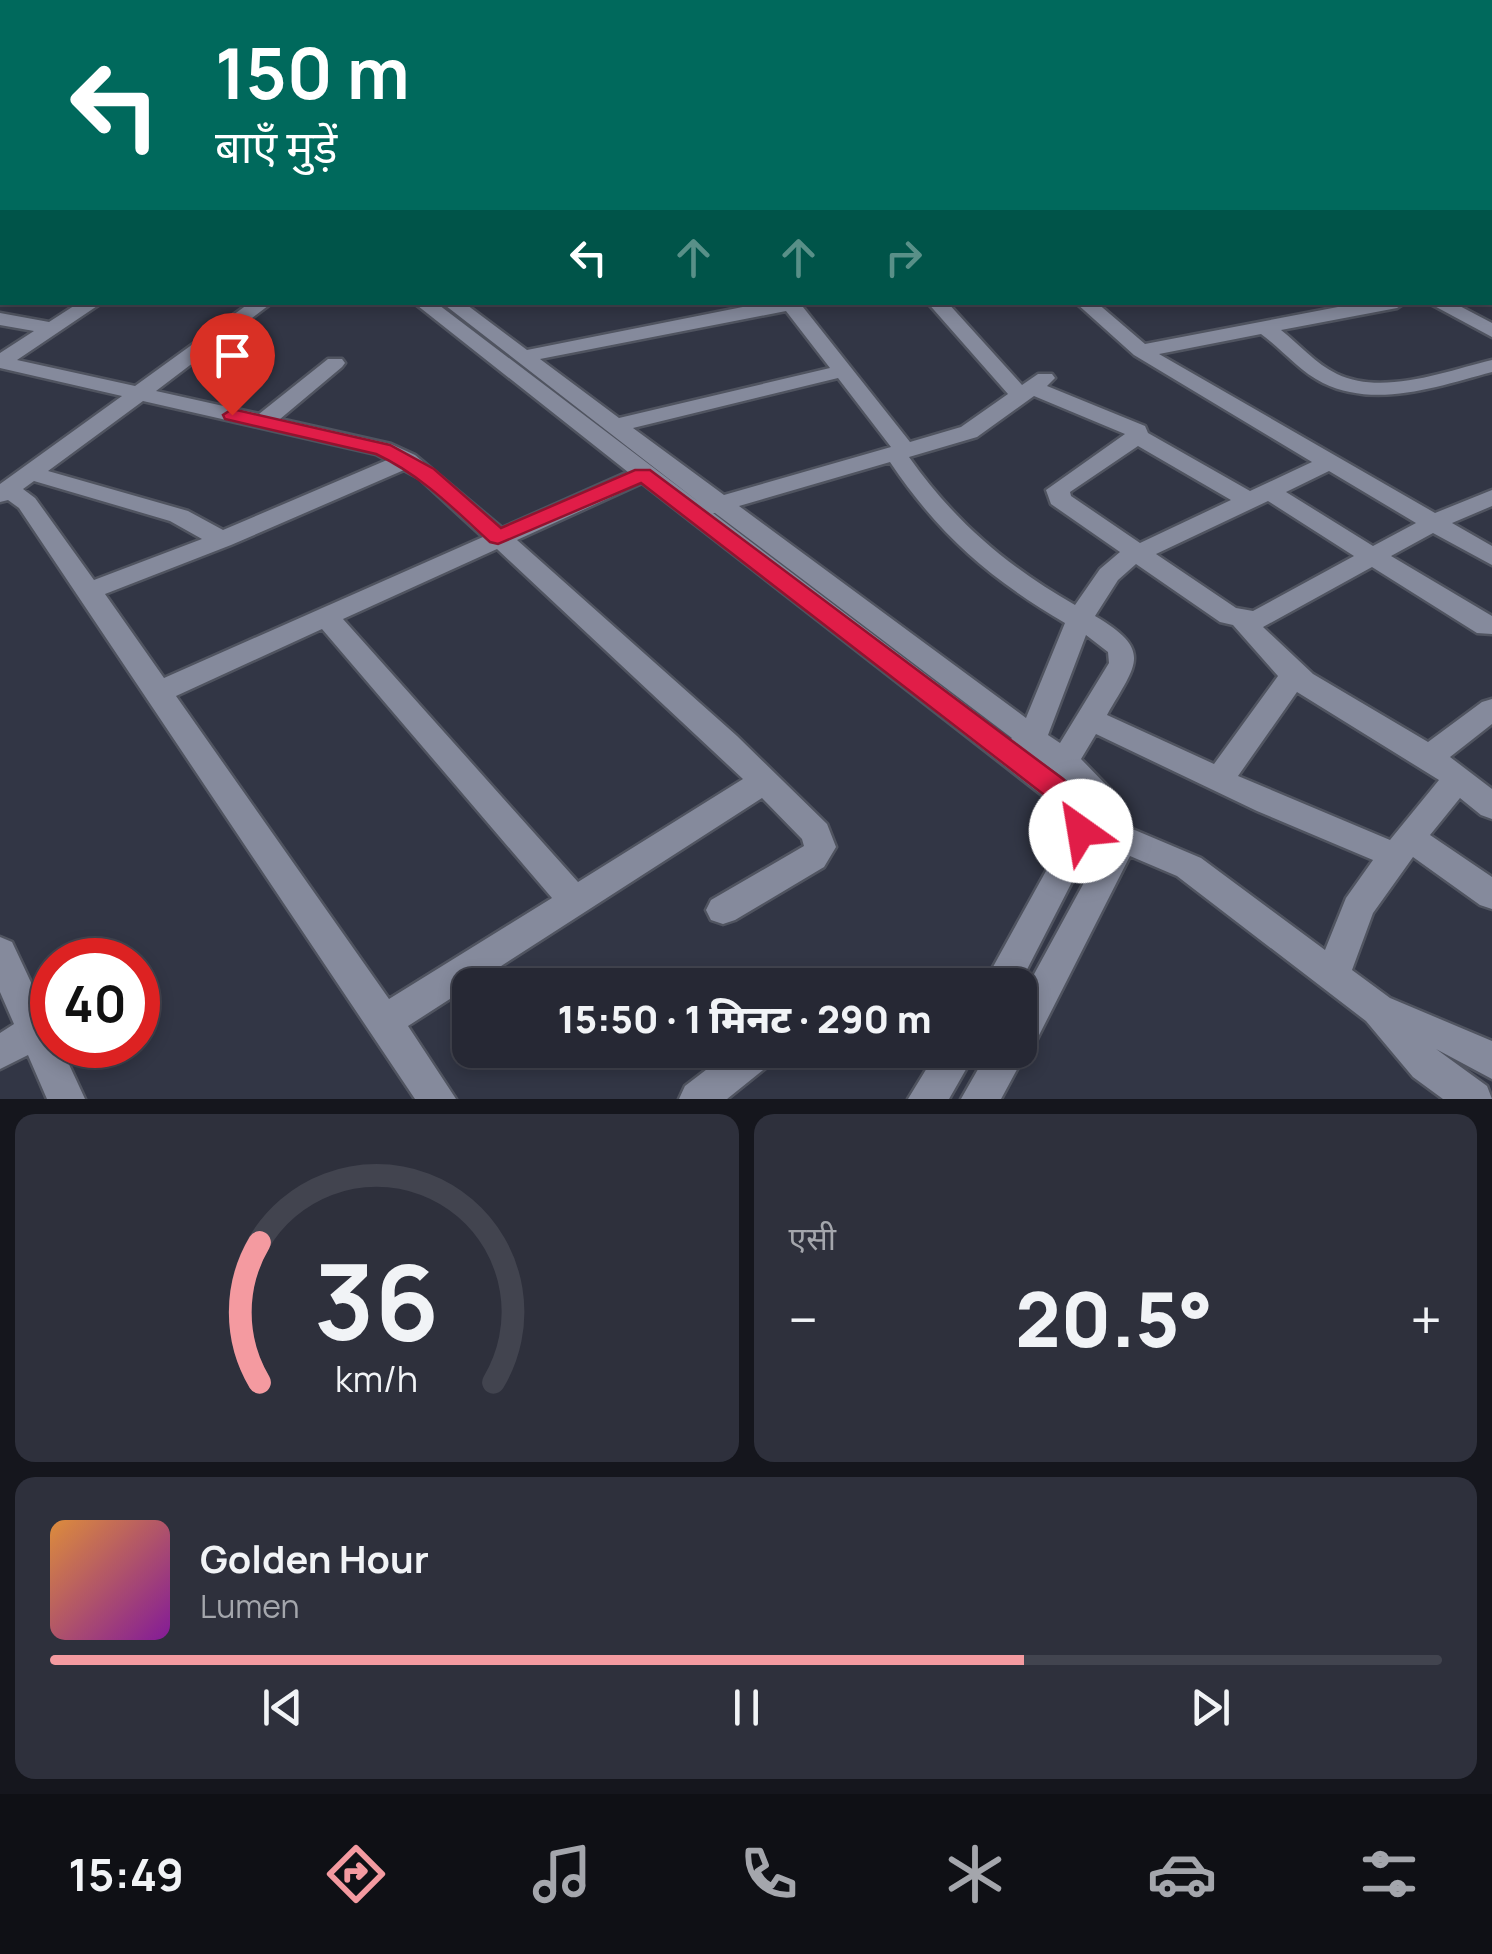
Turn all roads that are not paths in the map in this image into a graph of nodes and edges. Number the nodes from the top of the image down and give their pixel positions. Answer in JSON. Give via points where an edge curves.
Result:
{"nodes":[{"id":1,"x":89,"y":305,"type":"edge"},
{"id":2,"x":260,"y":305,"type":"edge"},
{"id":3,"x":426,"y":305,"type":"edge"},
{"id":4,"x":454,"y":305,"type":"edge"},
{"id":5,"x":779,"y":305,"type":"edge"},
{"id":6,"x":791,"y":305,"type":"edge"},
{"id":7,"x":940,"y":305,"type":"edge"},
{"id":8,"x":1088,"y":305,"type":"edge"},
{"id":9,"x":1371,"y":305,"type":"edge"},
{"id":10,"x":1442,"y":305,"type":"edge"},
{"id":11,"x":0,"y":320,"type":"edge"},
{"id":12,"x":52,"y":329,"type":"junction"},
{"id":13,"x":1267,"y":329,"type":"junction"},
{"id":14,"x":1492,"y":332,"type":"edge"},
{"id":15,"x":1141,"y":350,"type":"junction"},
{"id":16,"x":520,"y":357,"type":"junction"},
{"id":17,"x":0,"y":362,"type":"edge"},
{"id":18,"x":335,"y":363,"type":"dead end"},
{"id":19,"x":1492,"y":366,"type":"edge"},
{"id":20,"x":842,"y":371,"type":"junction"},
{"id":21,"x":1034,"y":386,"type":"junction"},
{"id":22,"x":140,"y":394,"type":"junction"},
{"id":23,"x":264,"y":422,"type":"junction"},
{"id":24,"x":612,"y":426,"type":"junction"},
{"id":25,"x":1137,"y":436,"type":"junction"},
{"id":26,"x":901,"y":453,"type":"junction"},
{"id":27,"x":407,"y":460,"type":"junction"},
{"id":28,"x":1330,"y":462,"type":"junction"},
{"id":29,"x":643,"y":474,"type":"junction"},
{"id":30,"x":12,"y":486,"type":"edge"},
{"id":31,"x":1492,"y":496,"type":"edge"},
{"id":32,"x":1260,"y":497,"type":"junction"},
{"id":33,"x":705,"y":509,"type":"junction"},
{"id":34,"x":1435,"y":522,"type":"junction"},
{"id":35,"x":498,"y":538,"type":"junction"},
{"id":36,"x":222,"y":540,"type":"junction"},
{"id":37,"x":1138,"y":554,"type":"junction"},
{"id":38,"x":1376,"y":556,"type":"junction"},
{"id":39,"x":1492,"y":556,"type":"edge"},
{"id":40,"x":89,"y":591,"type":"junction"},
{"id":41,"x":325,"y":616,"type":"junction"},
{"id":42,"x":1081,"y":619,"type":"junction"},
{"id":43,"x":1244,"y":621,"type":"junction"},
{"id":44,"x":1490,"y":628,"type":"edge"},
{"id":45,"x":1293,"y":677,"type":"junction"},
{"id":46,"x":158,"y":692,"type":"junction"},
{"id":47,"x":1492,"y":709,"type":"edge"},
{"id":48,"x":1090,"y":719,"type":"junction"},
{"id":49,"x":1021,"y":747,"type":"junction"},
{"id":50,"x":1429,"y":758,"type":"junction"},
{"id":51,"x":1064,"y":762,"type":"junction"},
{"id":52,"x":1219,"y":780,"type":"junction"},
{"id":53,"x":1457,"y":780,"type":"junction"},
{"id":54,"x":764,"y":782,"type":"junction"},
{"id":55,"x":1492,"y":807,"type":"edge"},
{"id":56,"x":1078,"y":820,"type":"junction"},
{"id":57,"x":1118,"y":836,"type":"junction"},
{"id":58,"x":1403,"y":847,"type":"junction"},
{"id":59,"x":1492,"y":895,"type":"edge"},
{"id":60,"x":575,"y":902,"type":"junction"},
{"id":61,"x":723,"y":910,"type":"dead end"},
{"id":62,"x":0,"y":952,"type":"edge"},
{"id":63,"x":1010,"y":968,"type":"edge"},
{"id":64,"x":1333,"y":976,"type":"junction"},
{"id":65,"x":1037,"y":1002,"type":"edge"},
{"id":66,"x":1379,"y":1010,"type":"junction"},
{"id":67,"x":30,"y":1018,"type":"edge"},
{"id":68,"x":384,"y":1022,"type":"junction"},
{"id":69,"x":30,"y":1034,"type":"edge"},
{"id":70,"x":0,"y":1052,"type":"edge"},
{"id":71,"x":1492,"y":1062,"type":"edge"},
{"id":72,"x":52,"y":1068,"type":"edge"},
{"id":73,"x":737,"y":1068,"type":"edge"},
{"id":74,"x":948,"y":1068,"type":"edge"},
{"id":75,"x":999,"y":1068,"type":"edge"},
{"id":76,"x":1465,"y":1096,"type":"edge"},
{"id":77,"x":66,"y":1099,"type":"edge"},
{"id":78,"x":437,"y":1099,"type":"edge"},
{"id":79,"x":698,"y":1099,"type":"edge"},
{"id":80,"x":927,"y":1099,"type":"edge"},
{"id":81,"x":980,"y":1099,"type":"edge"}],
"edges":[{"from":1,"to":12,"type":"street"},
{"from":2,"to":22,"type":"street"},
{"from":3,"to":29,"type":"street"},
{"from":4,"to":16,"type":"street"},
{"from":5,"to":16,"type":"street"},
{"from":6,"to":20,"type":"street"},
{"from":7,"to":21,"type":"street"},
{"from":8,"to":15,"type":"street"},
{"from":9,"to":13,"type":"street"},
{"from":10,"to":14,"type":"street"},
{"from":11,"to":12,"type":"street"},
{"from":12,"to":17,"type":"street"},
{"from":13,"to":15,"type":"street"},
{"from":13,"to":19,"type":"street","via":[[1328,378],[1356,387],[1390,388]]},
{"from":15,"to":28,"type":"street"},
{"from":16,"to":24,"type":"street"},
{"from":17,"to":22,"type":"street"},
{"from":18,"to":23,"type":"street"},
{"from":20,"to":24,"type":"street"},
{"from":20,"to":26,"type":"street"},
{"from":21,"to":25,"type":"street","via":[[1132,425]]},
{"from":21,"to":26,"type":"street","via":[[969,432]]},
{"from":22,"to":23,"type":"street"},
{"from":22,"to":30,"type":"street"},
{"from":23,"to":27,"type":"street"},
{"from":24,"to":33,"type":"street"},
{"from":25,"to":32,"type":"street"},
{"from":25,"to":37,"type":"street","via":[[1056,494]]},
{"from":26,"to":33,"type":"street"},
{"from":26,"to":42,"type":"street","via":[[915,482],[974,549]]},
{"from":27,"to":35,"type":"street"},
{"from":27,"to":36,"type":"street"},
{"from":28,"to":32,"type":"street"},
{"from":28,"to":34,"type":"street"},
{"from":29,"to":33,"type":"street"},
{"from":29,"to":35,"type":"street"},
{"from":30,"to":36,"type":"street","via":[[179,516]]},
{"from":30,"to":40,"type":"street"},
{"from":31,"to":34,"type":"street"},
{"from":32,"to":37,"type":"street"},
{"from":32,"to":38,"type":"street"},
{"from":33,"to":49,"type":"street"},
{"from":34,"to":38,"type":"street"},
{"from":34,"to":39,"type":"street"},
{"from":35,"to":41,"type":"street"},
{"from":35,"to":54,"type":"street"},
{"from":36,"to":40,"type":"street"},
{"from":37,"to":42,"type":"street","via":[[1110,570]]},
{"from":37,"to":43,"type":"street"},
{"from":38,"to":43,"type":"street"},
{"from":38,"to":44,"type":"street"},
{"from":40,"to":46,"type":"street"},
{"from":41,"to":46,"type":"street"},
{"from":41,"to":60,"type":"street"},
{"from":42,"to":48,"type":"street","via":[[1112,639],[1124,663]]},
{"from":42,"to":49,"type":"street"},
{"from":43,"to":45,"type":"street"},
{"from":45,"to":50,"type":"street"},
{"from":45,"to":52,"type":"street"},
{"from":46,"to":68,"type":"street"},
{"from":47,"to":50,"type":"street"},
{"from":48,"to":51,"type":"street"},
{"from":48,"to":52,"type":"street"},
{"from":49,"to":51,"type":"street"},
{"from":49,"to":56,"type":"street"},
{"from":50,"to":53,"type":"street"},
{"from":51,"to":57,"type":"street","via":[[1102,798]]},
{"from":52,"to":58,"type":"street"},
{"from":53,"to":55,"type":"street"},
{"from":53,"to":58,"type":"street"},
{"from":54,"to":60,"type":"street"},
{"from":54,"to":61,"type":"street","via":[[816,833],[820,847]]},
{"from":56,"to":57,"type":"street"},
{"from":56,"to":63,"type":"street","via":[[1078,845]]},
{"from":57,"to":64,"type":"street","via":[[1188,867]]},
{"from":57,"to":65,"type":"street","via":[[1114,858]]},
{"from":58,"to":59,"type":"street"},
{"from":58,"to":64,"type":"street","via":[[1358,908]]},
{"from":60,"to":68,"type":"street"},
{"from":62,"to":67,"type":"street"},
{"from":64,"to":66,"type":"street"},
{"from":66,"to":71,"type":"street","via":[[1470,1046]]},
{"from":66,"to":76,"type":"street","via":[[1426,1065]]},
{"from":68,"to":78,"type":"street"},
{"from":69,"to":70,"type":"street"},
{"from":72,"to":77,"type":"street"},
{"from":73,"to":79,"type":"street"},
{"from":74,"to":80,"type":"street"},
{"from":75,"to":81,"type":"street"}]}
